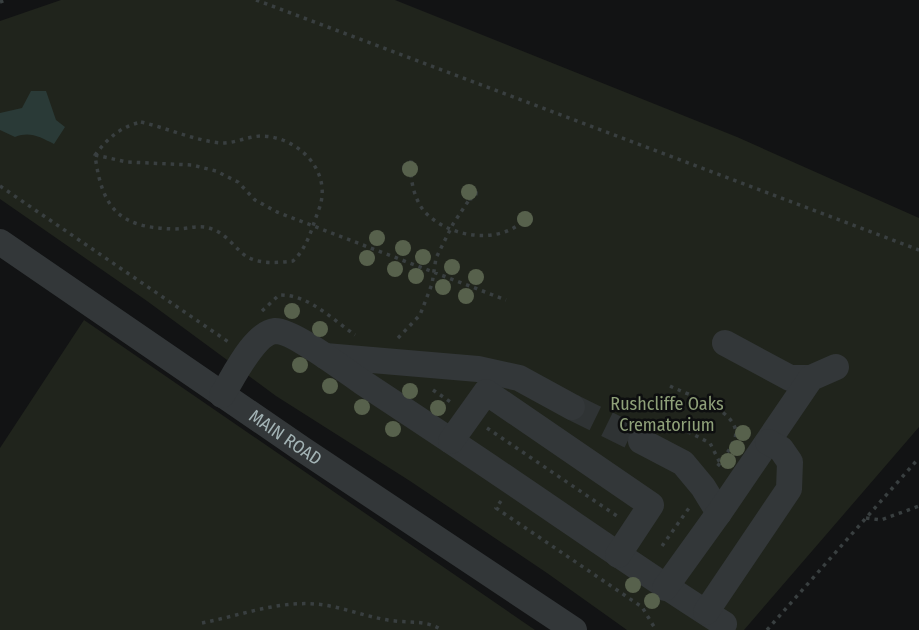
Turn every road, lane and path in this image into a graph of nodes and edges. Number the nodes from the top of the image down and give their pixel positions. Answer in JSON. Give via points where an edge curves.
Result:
{"nodes":[{"id":1,"x":6,"y":0,"type":"edge"},
{"id":2,"x":256,"y":0,"type":"edge"},
{"id":3,"x":0,"y":2,"type":"edge"},
{"id":4,"x":95,"y":155,"type":"junction"},
{"id":5,"x":411,"y":174,"type":"dead end"},
{"id":6,"x":469,"y":200,"type":"dead end"},
{"id":7,"x":521,"y":223,"type":"dead end"},
{"id":8,"x":312,"y":227,"type":"junction"},
{"id":9,"x":450,"y":229,"type":"junction"},
{"id":10,"x":0,"y":242,"type":"edge"},
{"id":11,"x":919,"y":250,"type":"edge"},
{"id":12,"x":433,"y":273,"type":"junction"},
{"id":13,"x":506,"y":300,"type":"dead end"},
{"id":14,"x":395,"y":341,"type":"dead end"},
{"id":15,"x":725,"y":343,"type":"dead end"},
{"id":16,"x":323,"y":356,"type":"junction"},
{"id":17,"x":836,"y":367,"type":"dead end"},
{"id":18,"x":811,"y":378,"type":"junction"},
{"id":19,"x":222,"y":395,"type":"junction"},
{"id":20,"x":572,"y":407,"type":"tunnel mouth"},
{"id":21,"x":665,"y":420,"type":"dead end"},
{"id":22,"x":451,"y":441,"type":"junction"},
{"id":23,"x":641,"y":441,"type":"tunnel mouth"},
{"id":24,"x":768,"y":442,"type":"junction"},
{"id":25,"x":919,"y":458,"type":"edge"},
{"id":26,"x":720,"y":463,"type":"dead end"},
{"id":27,"x":919,"y":506,"type":"edge"},
{"id":28,"x":719,"y":513,"type":"junction"},
{"id":29,"x":866,"y":518,"type":"junction"},
{"id":30,"x":618,"y":555,"type":"junction"},
{"id":31,"x":665,"y":588,"type":"junction"},
{"id":32,"x":202,"y":624,"type":"dead end"},
{"id":33,"x":442,"y":630,"type":"edge"},
{"id":34,"x":574,"y":630,"type":"edge"},
{"id":35,"x":767,"y":630,"type":"edge"}],
"edges":[{"from":1,"to":3,"type":"path"},
{"from":2,"to":11,"type":"path"},
{"from":4,"to":8,"type":"path","via":[[216,171],[255,200]]},
{"from":4,"to":8,"type":"path","via":[[112,207],[124,219],[144,226],[215,229],[243,255],[278,262],[293,261],[301,253]]},
{"from":4,"to":8,"type":"path","via":[[110,136],[141,122],[222,143],[260,136],[279,138],[314,164],[323,183]]},
{"from":5,"to":9,"type":"path","via":[[424,211]]},
{"from":6,"to":9,"type":"path"},
{"from":7,"to":9,"type":"path","via":[[484,236]]},
{"from":8,"to":12,"type":"path"},
{"from":9,"to":12,"type":"path"},
{"from":10,"to":19,"type":"street","name":"MAIN ROAD"},
{"from":12,"to":13,"type":"path"},
{"from":12,"to":14,"type":"path","via":[[420,315]]},
{"from":15,"to":18,"type":"street","via":[[790,378]]},
{"from":16,"to":19,"type":"street","via":[[283,332],[273,331],[248,352]]},
{"from":16,"to":20,"type":"street","via":[[478,369],[519,378]]},
{"from":16,"to":22,"type":"street"},
{"from":17,"to":18,"type":"street"},
{"from":18,"to":24,"type":"street"},
{"from":19,"to":34,"type":"street","name":"MAIN ROAD"},
{"from":21,"to":26,"type":"path","via":[[710,443]]},
{"from":22,"to":30,"type":"street"},
{"from":22,"to":30,"type":"street","via":[[486,393],[547,433],[651,505]]},
{"from":23,"to":28,"type":"street","via":[[683,463]]},
{"from":24,"to":28,"type":"street"},
{"from":24,"to":31,"type":"street","via":[[790,461],[789,489],[715,618]]},
{"from":25,"to":29,"type":"path"},
{"from":27,"to":29,"type":"path","via":[[881,520]]},
{"from":28,"to":31,"type":"street"},
{"from":29,"to":35,"type":"path"},
{"from":30,"to":31,"type":"street"},
{"from":32,"to":33,"type":"path","via":[[290,604],[312,604],[394,621],[421,621]]}]}
